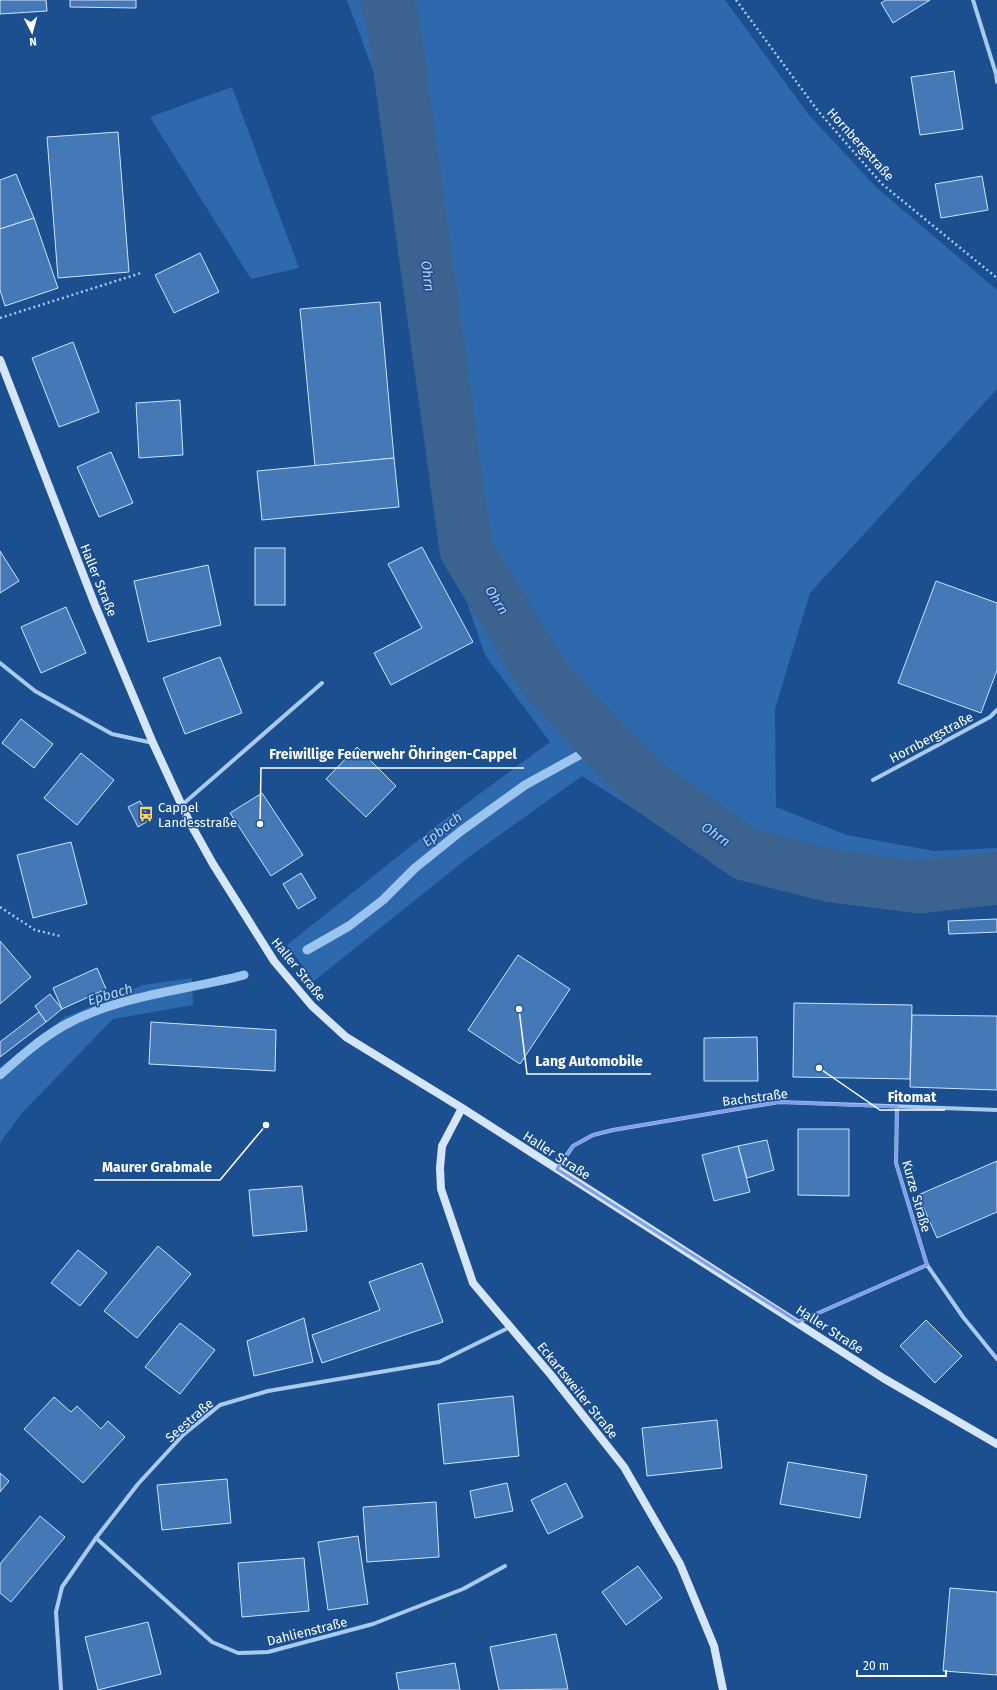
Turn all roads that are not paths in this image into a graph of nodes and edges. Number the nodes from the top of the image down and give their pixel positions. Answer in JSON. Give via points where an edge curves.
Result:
{"nodes":[{"id":1,"x":973,"y":0,"type":"edge"},
{"id":2,"x":997,"y":82,"type":"edge"},
{"id":3,"x":0,"y":360,"type":"edge"},
{"id":4,"x":0,"y":663,"type":"edge"},
{"id":5,"x":322,"y":683,"type":"dead end"},
{"id":6,"x":997,"y":710,"type":"edge"},
{"id":7,"x":154,"y":743,"type":"junction"},
{"id":8,"x":873,"y":780,"type":"dead end"},
{"id":9,"x":181,"y":805,"type":"junction"},
{"id":10,"x":897,"y":1107,"type":"junction"},
{"id":11,"x":462,"y":1108,"type":"junction"},
{"id":12,"x":997,"y":1110,"type":"edge"},
{"id":13,"x":557,"y":1169,"type":"junction"},
{"id":14,"x":927,"y":1264,"type":"junction"},
{"id":15,"x":798,"y":1322,"type":"junction"},
{"id":16,"x":510,"y":1327,"type":"junction"},
{"id":17,"x":997,"y":1359,"type":"edge"},
{"id":18,"x":997,"y":1444,"type":"edge"},
{"id":19,"x":96,"y":1538,"type":"junction"},
{"id":20,"x":505,"y":1566,"type":"dead end"},
{"id":21,"x":60,"y":1690,"type":"edge"},
{"id":22,"x":723,"y":1690,"type":"edge"}],
"edges":[{"from":1,"to":2,"type":"street"},
{"from":3,"to":7,"type":"main road","name":"Haller Straße","via":[[95,605]]},
{"from":4,"to":7,"type":"street","via":[[35,691],[112,734]]},
{"from":5,"to":9,"type":"street"},
{"from":6,"to":8,"type":"street","name":"Hornbergstraße","via":[[990,717]]},
{"from":7,"to":9,"type":"main road","name":"Haller Straße"},
{"from":9,"to":11,"type":"main road","name":"Haller Straße","via":[[213,864],[274,961],[312,1006],[346,1037]]},
{"from":10,"to":12,"type":"street","name":"Bachstraße"},
{"from":10,"to":13,"type":"street","name":"Bachstraße","via":[[779,1102],[613,1130],[593,1135],[573,1146]]},
{"from":10,"to":14,"type":"street","name":"Kurze Straße","via":[[896,1163]]},
{"from":11,"to":13,"type":"main road","name":"Haller Straße"},
{"from":11,"to":16,"type":"main road","name":"Eckartsweiler Straße","via":[[442,1146],[441,1189],[472,1283]]},
{"from":13,"to":15,"type":"main road","name":"Haller Straße"},
{"from":14,"to":15,"type":"street"},
{"from":14,"to":17,"type":"street","name":"Kurze Straße"},
{"from":15,"to":18,"type":"main road","name":"Haller Straße","via":[[883,1378]]},
{"from":16,"to":19,"type":"street","name":"Seestraße","via":[[439,1362],[268,1391],[220,1405],[183,1435],[138,1484]]},
{"from":16,"to":22,"type":"main road","name":"Eckartsweiler Straße","via":[[624,1467],[680,1564],[714,1646]]},
{"from":19,"to":20,"type":"street","name":"Dahlienstraße","via":[[212,1642],[238,1653],[268,1652],[373,1624],[463,1589]]},
{"from":19,"to":21,"type":"street","name":"Seestraße","via":[[62,1587],[56,1612]]}]}
